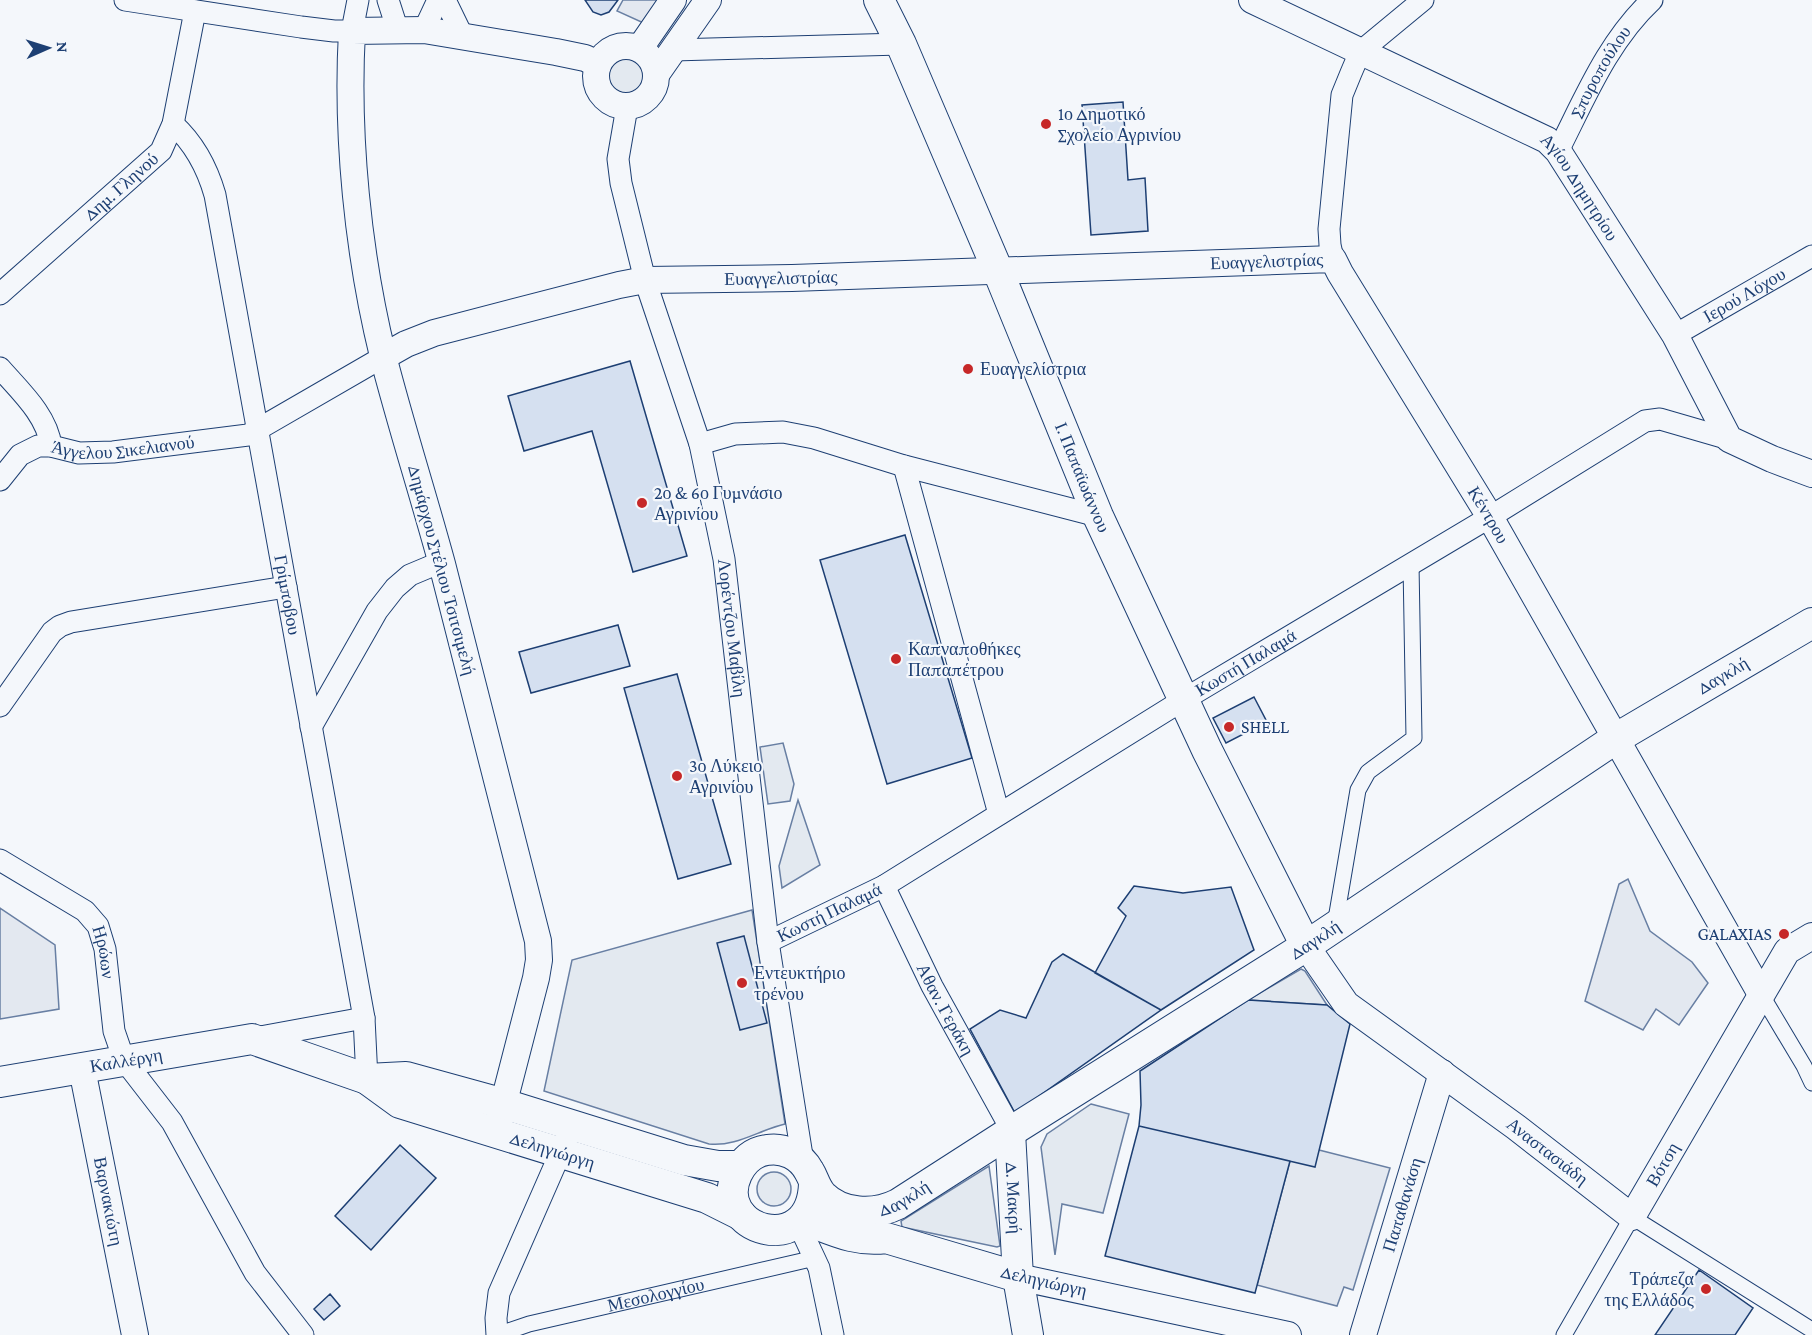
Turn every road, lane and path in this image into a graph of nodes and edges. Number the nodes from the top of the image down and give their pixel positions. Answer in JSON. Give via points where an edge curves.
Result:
{"nodes":[{"id":1,"x":125,"y":0,"type":"edge"},
{"id":2,"x":357,"y":0,"type":"edge"},
{"id":3,"x":388,"y":0,"type":"edge"},
{"id":4,"x":438,"y":0,"type":"edge"},
{"id":5,"x":445,"y":0,"type":"edge"},
{"id":6,"x":673,"y":0,"type":"edge"},
{"id":7,"x":708,"y":0,"type":"edge"},
{"id":8,"x":879,"y":0,"type":"edge"},
{"id":9,"x":1252,"y":0,"type":"edge"},
{"id":10,"x":1423,"y":0,"type":"edge"},
{"id":11,"x":1652,"y":0,"type":"edge"},
{"id":12,"x":195,"y":11,"type":"junction"},
{"id":13,"x":424,"y":30,"type":"junction"},
{"id":14,"x":352,"y":31,"type":"junction"},
{"id":15,"x":398,"y":31,"type":"junction"},
{"id":16,"x":463,"y":37,"type":"junction"},
{"id":17,"x":901,"y":44,"type":"junction"},
{"id":18,"x":640,"y":48,"type":"junction"},
{"id":19,"x":673,"y":50,"type":"junction"},
{"id":20,"x":1360,"y":52,"type":"junction"},
{"id":21,"x":598,"y":64,"type":"junction"},
{"id":22,"x":657,"y":73,"type":"junction"},
{"id":23,"x":627,"y":106,"type":"junction"},
{"id":24,"x":173,"y":124,"type":"junction"},
{"id":25,"x":1558,"y":151,"type":"junction"},
{"id":26,"x":1812,"y":256,"type":"edge"},
{"id":27,"x":1333,"y":259,"type":"junction"},
{"id":28,"x":998,"y":271,"type":"junction"},
{"id":29,"x":645,"y":280,"type":"junction"},
{"id":30,"x":0,"y":294,"type":"edge"},
{"id":31,"x":1674,"y":335,"type":"junction"},
{"id":32,"x":383,"y":357,"type":"junction"},
{"id":33,"x":0,"y":368,"type":"edge"},
{"id":34,"x":259,"y":430,"type":"junction"},
{"id":35,"x":1730,"y":439,"type":"junction"},
{"id":36,"x":700,"y":444,"type":"junction"},
{"id":37,"x":51,"y":446,"type":"junction"},
{"id":38,"x":904,"y":466,"type":"junction"},
{"id":39,"x":1812,"y":474,"type":"edge"},
{"id":40,"x":0,"y":480,"type":"edge"},
{"id":41,"x":1098,"y":516,"type":"junction"},
{"id":42,"x":1490,"y":517,"type":"junction"},
{"id":43,"x":441,"y":562,"type":"junction"},
{"id":44,"x":1411,"y":564,"type":"junction"},
{"id":45,"x":286,"y":587,"type":"junction"},
{"id":46,"x":1812,"y":623,"type":"edge"},
{"id":47,"x":1183,"y":700,"type":"junction"},
{"id":48,"x":0,"y":706,"type":"edge"},
{"id":49,"x":311,"y":727,"type":"junction"},
{"id":50,"x":1615,"y":740,"type":"junction"},
{"id":51,"x":999,"y":814,"type":"junction"},
{"id":52,"x":0,"y":860,"type":"edge"},
{"id":53,"x":884,"y":886,"type":"junction"},
{"id":54,"x":1334,"y":927,"type":"junction"},
{"id":55,"x":1812,"y":936,"type":"edge"},
{"id":56,"x":768,"y":942,"type":"junction"},
{"id":57,"x":1306,"y":946,"type":"junction"},
{"id":58,"x":1761,"y":994,"type":"junction"},
{"id":59,"x":364,"y":1018,"type":"junction"},
{"id":60,"x":252,"y":1039,"type":"junction"},
{"id":61,"x":124,"y":1060,"type":"junction"},
{"id":62,"x":82,"y":1069,"type":"junction"},
{"id":63,"x":1442,"y":1073,"type":"junction"},
{"id":64,"x":367,"y":1079,"type":"junction"},
{"id":65,"x":0,"y":1082,"type":"edge"},
{"id":66,"x":1812,"y":1083,"type":"edge"},
{"id":67,"x":504,"y":1104,"type":"junction"},
{"id":68,"x":572,"y":1125,"type":"junction"},
{"id":69,"x":1010,"y":1132,"type":"junction"},
{"id":70,"x":496,"y":1133,"type":"junction"},
{"id":71,"x":561,"y":1153,"type":"junction"},
{"id":72,"x":741,"y":1166,"type":"junction"},
{"id":73,"x":809,"y":1173,"type":"junction"},
{"id":74,"x":898,"y":1204,"type":"junction"},
{"id":75,"x":741,"y":1215,"type":"junction"},
{"id":76,"x":1632,"y":1217,"type":"junction"},
{"id":77,"x":801,"y":1221,"type":"junction"},
{"id":78,"x":846,"y":1234,"type":"junction"},
{"id":79,"x":886,"y":1238,"type":"junction"},
{"id":80,"x":817,"y":1263,"type":"junction"},
{"id":81,"x":1018,"y":1277,"type":"junction"},
{"id":82,"x":1812,"y":1330,"type":"edge"},
{"id":83,"x":135,"y":1335,"type":"edge"},
{"id":84,"x":303,"y":1335,"type":"edge"},
{"id":85,"x":497,"y":1335,"type":"edge"},
{"id":86,"x":833,"y":1335,"type":"edge"},
{"id":87,"x":1028,"y":1335,"type":"edge"},
{"id":88,"x":1288,"y":1335,"type":"edge"},
{"id":89,"x":1363,"y":1335,"type":"edge"},
{"id":90,"x":1564,"y":1335,"type":"edge"}],
"edges":[{"from":1,"to":12,"type":"street"},
{"from":2,"to":14,"type":"street","name":"Δημάρχου Στέλιου Τσιτσιμελή"},
{"from":3,"to":15,"type":"street"},
{"from":4,"to":13,"type":"street"},
{"from":5,"to":16,"type":"street"},
{"from":6,"to":18,"type":"street"},
{"from":7,"to":19,"type":"street"},
{"from":8,"to":17,"type":"main road","name":"Ι. Παπαϊωάννου"},
{"from":9,"to":20,"type":"street","name":"Αγίου Δημητρίου"},
{"from":10,"to":20,"type":"street"},
{"from":11,"to":25,"type":"street","name":"Σπυροπούλου","via":[[1616,41]]},
{"from":12,"to":14,"type":"street"},
{"from":12,"to":24,"type":"street","name":"Δημ. Γληνού"},
{"from":13,"to":15,"type":"street"},
{"from":13,"to":16,"type":"street"},
{"from":14,"to":15,"type":"street"},
{"from":14,"to":32,"type":"street","name":"Δημάρχου Στέλιου Τσιτσιμελή","via":[[354,158],[369,287]]},
{"from":16,"to":21,"type":"street","via":[[566,54]]},
{"from":17,"to":19,"type":"street"},
{"from":17,"to":28,"type":"main road","name":"Ι. Παπαϊωάννου"},
{"from":18,"to":21,"type":"street","via":[[611,49]]},
{"from":18,"to":22,"type":"street","via":[[649,55]]},
{"from":19,"to":22,"type":"street"},
{"from":20,"to":25,"type":"street","name":"Αγίου Δημητρίου","via":[[1532,131]]},
{"from":20,"to":27,"type":"street","name":"Κέντρου","via":[[1342,95],[1329,229]]},
{"from":21,"to":23,"type":"street","via":[[597,84],[602,93]]},
{"from":22,"to":23,"type":"street","via":[[646,99]]},
{"from":23,"to":29,"type":"street","name":"Λορέντζου Μαβίλη","via":[[618,159]]},
{"from":24,"to":30,"type":"street","name":"Δημ. Γληνού","via":[[156,157]]},
{"from":24,"to":34,"type":"street","name":"Γρίμποβου","via":[[199,154],[215,195]]},
{"from":25,"to":31,"type":"street","name":"Αγίου Δημητρίου"},
{"from":26,"to":31,"type":"street","name":"Ιερού Λόχου"},
{"from":27,"to":28,"type":"street","name":"Ευαγγελιστρίας"},
{"from":27,"to":42,"type":"street","name":"Κέντρου"},
{"from":28,"to":29,"type":"street","name":"Ευαγγελιστρίας"},
{"from":28,"to":41,"type":"main road","name":"Ι. Παπαϊωάννου"},
{"from":29,"to":32,"type":"street","name":"Ευαγγελιστρίας","via":[[434,333]]},
{"from":29,"to":36,"type":"street","name":"Λορέντζου Μαβίλη"},
{"from":31,"to":35,"type":"street","name":"Αγίου Δημητρίου"},
{"from":32,"to":34,"type":"street","name":"Ευαγγελιστρίας"},
{"from":32,"to":43,"type":"street","name":"Δημάρχου Στέλιου Τσιτσιμελή"},
{"from":33,"to":37,"type":"street","via":[[42,418]]},
{"from":34,"to":37,"type":"street","name":"Άγγελου Σικελιανού","via":[[243,436],[113,452],[80,453]]},
{"from":34,"to":45,"type":"street","name":"Γρίμποβου"},
{"from":35,"to":39,"type":"street"},
{"from":35,"to":42,"type":"street","name":"Κωστή Παλαμά","via":[[1660,419],[1645,421]]},
{"from":36,"to":38,"type":"street","via":[[735,434],[783,432]]},
{"from":36,"to":56,"type":"street","name":"Λορέντζου Μαβίλη","via":[[724,559]]},
{"from":37,"to":40,"type":"street","name":"Άγγελου Σικελιανού","via":[[27,451]]},
{"from":38,"to":41,"type":"street"},
{"from":38,"to":51,"type":"street"},
{"from":41,"to":47,"type":"main road","name":"Ι. Παπαϊωάννου"},
{"from":42,"to":44,"type":"street","name":"Κωστή Παλαμά"},
{"from":42,"to":50,"type":"street","name":"Κέντρου"},
{"from":43,"to":49,"type":"street","via":[[410,575],[395,588],[377,611]]},
{"from":43,"to":67,"type":"street","name":"Δημάρχου Στέλιου Τσιτσιμελή","via":[[538,941],[536,978]]},
{"from":44,"to":47,"type":"street","name":"Κωστή Παλαμά"},
{"from":44,"to":54,"type":"street","via":[[1414,738],[1362,780]]},
{"from":45,"to":48,"type":"street","via":[[60,626]]},
{"from":45,"to":49,"type":"street","name":"Γρίμποβου"},
{"from":46,"to":50,"type":"main road","name":"Δαγκλή"},
{"from":47,"to":51,"type":"street","name":"Κωστή Παλαμά"},
{"from":47,"to":57,"type":"main road","name":"Ι. Παπαϊωάννου"},
{"from":49,"to":59,"type":"street","name":"Γρίμποβου"},
{"from":50,"to":54,"type":"main road","name":"Δαγκλή"},
{"from":50,"to":58,"type":"street","name":"Κέντρου"},
{"from":51,"to":53,"type":"street","name":"Κωστή Παλαμά"},
{"from":52,"to":61,"type":"street","name":"Ηρώων","via":[[85,910],[98,926],[105,949],[112,1025]]},
{"from":53,"to":56,"type":"street","name":"Κωστή Παλαμά"},
{"from":53,"to":69,"type":"street","name":"Αθαν. Γεράκη"},
{"from":54,"to":57,"type":"main road","name":"Δαγκλή"},
{"from":55,"to":58,"type":"street","name":"Βότση","via":[[1787,951]]},
{"from":56,"to":73,"type":"street","name":"Λορέντζου Μαβίλη"},
{"from":57,"to":63,"type":"street","name":"Αναστασιάδη","via":[[1346,1004]]},
{"from":57,"to":69,"type":"main road","name":"Δαγκλή"},
{"from":58,"to":66,"type":"street"},
{"from":58,"to":76,"type":"street","name":"Βότση"},
{"from":59,"to":60,"type":"street"},
{"from":59,"to":64,"type":"street","name":"Γρίμποβου"},
{"from":60,"to":61,"type":"main road","name":"Καλλέργη"},
{"from":60,"to":64,"type":"main road","name":"Δεληγιώργη"},
{"from":61,"to":62,"type":"main road","name":"Καλλέργη"},
{"from":61,"to":84,"type":"street","name":"Ηρώων","via":[[172,1122],[255,1273]]},
{"from":62,"to":65,"type":"main road","name":"Καλλέργη"},
{"from":62,"to":83,"type":"street","name":"Βαρνακιώτη"},
{"from":63,"to":76,"type":"street","name":"Αναστασιάδη"},
{"from":63,"to":89,"type":"street","name":"Παπαθανάση"},
{"from":64,"to":67,"type":"main road","name":"Δεληγιώργη","via":[[406,1077]]},
{"from":64,"to":70,"type":"main road","name":"Δεληγιώργη","via":[[400,1102]]},
{"from":67,"to":68,"type":"main road","name":"Δεληγιώργη"},
{"from":67,"to":70,"type":"street","name":"Δημάρχου Στέλιου Τσιτσιμελή"},
{"from":68,"to":71,"type":"street"},
{"from":68,"to":72,"type":"main road","name":"Δεληγιώργη","via":[[692,1162]]},
{"from":69,"to":74,"type":"main road","name":"Δαγκλή"},
{"from":69,"to":81,"type":"main road","name":"Δ. Μακρή"},
{"from":70,"to":71,"type":"main road","name":"Δεληγιώργη"},
{"from":71,"to":75,"type":"main road","name":"Δεληγιώργη","via":[[708,1198]]},
{"from":71,"to":85,"type":"street","via":[[498,1293]]},
{"from":72,"to":73,"type":"main road","via":[[757,1153],[782,1150],[794,1154]]},
{"from":72,"to":75,"type":"main road","via":[[733,1193]]},
{"from":73,"to":74,"type":"main road","name":"Δαγκλή","via":[[822,1195],[835,1204],[874,1212]]},
{"from":73,"to":77,"type":"main road","via":[[814,1198]]},
{"from":74,"to":79,"type":"main road","via":[[887,1221]]},
{"from":75,"to":77,"type":"main road","via":[[768,1231],[789,1228]]},
{"from":76,"to":82,"type":"street","name":"Αναστασιάδη"},
{"from":76,"to":90,"type":"street","name":"Βότση"},
{"from":77,"to":78,"type":"main road","name":"Δεληγιώργη"},
{"from":77,"to":80,"type":"street"},
{"from":78,"to":79,"type":"main road","name":"Δεληγιώργη","via":[[868,1240]]},
{"from":78,"to":80,"type":"street"},
{"from":79,"to":81,"type":"main road","name":"Δεληγιώργη"},
{"from":80,"to":85,"type":"street","name":"Μεσολογγίου","via":[[529,1324]]},
{"from":80,"to":86,"type":"street"},
{"from":81,"to":87,"type":"main road","name":"Δ. Μακρή"},
{"from":81,"to":88,"type":"street","name":"Δεληγιώργη"}]}
